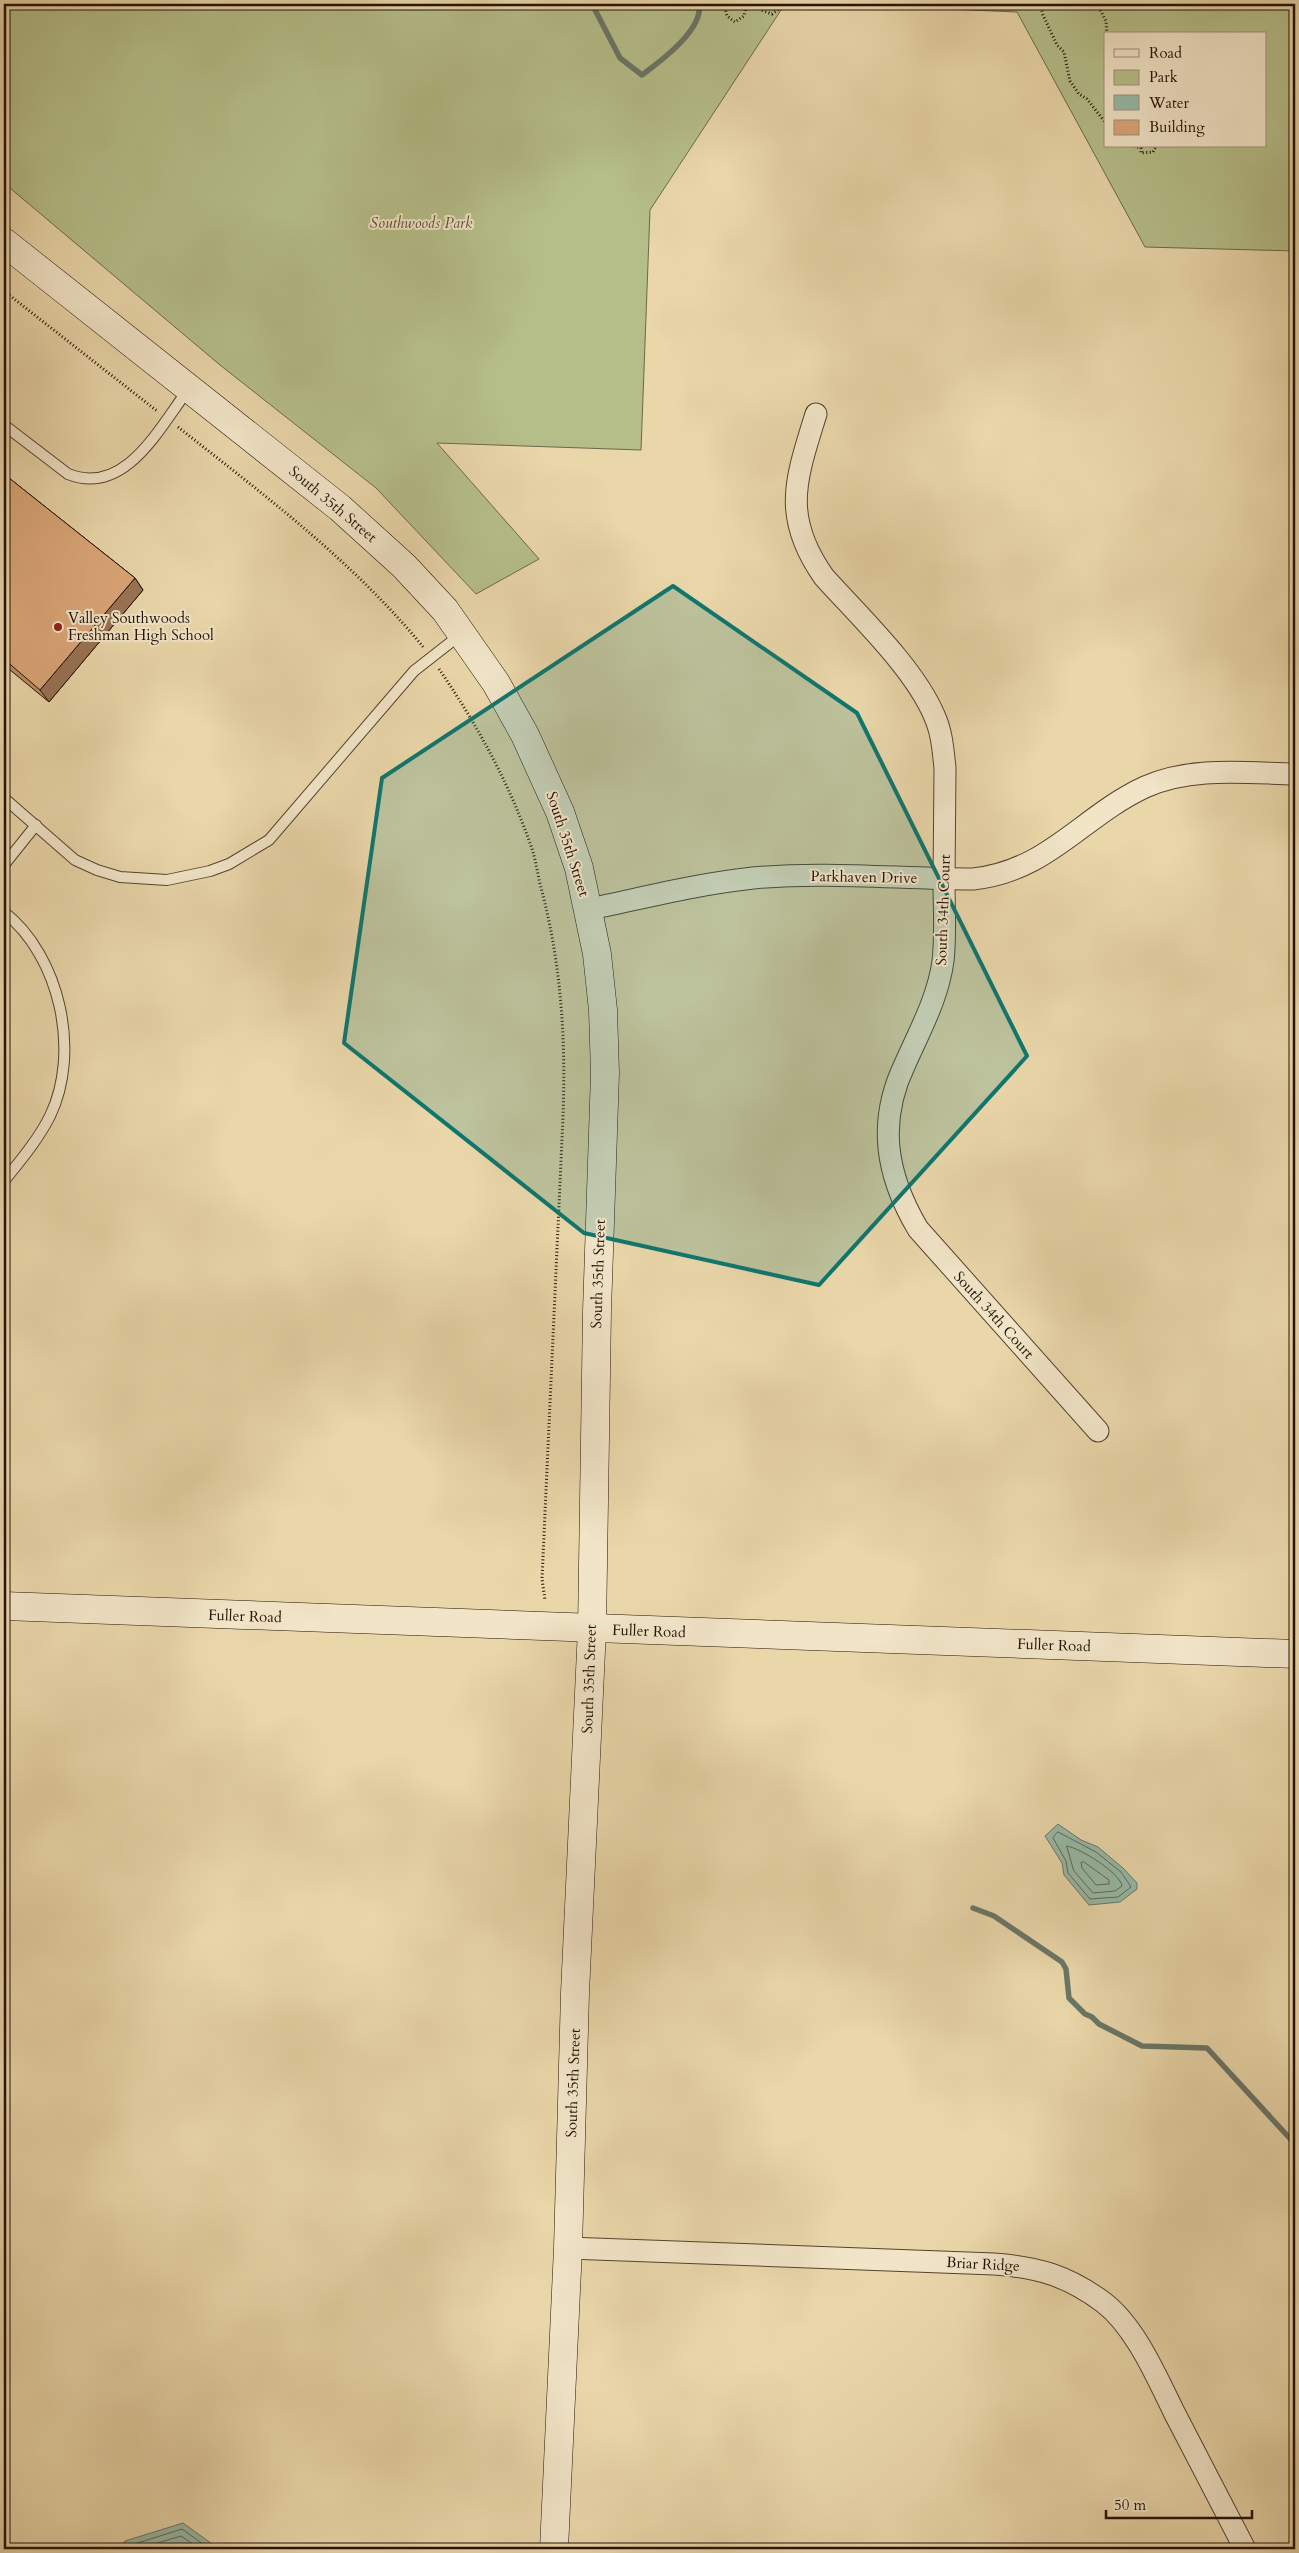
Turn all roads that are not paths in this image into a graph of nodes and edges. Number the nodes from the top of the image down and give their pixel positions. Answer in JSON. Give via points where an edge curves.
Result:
{"nodes":[{"id":1,"x":4,"y":242,"type":"edge"},
{"id":2,"x":189,"y":388,"type":"junction"},
{"id":3,"x":816,"y":414,"type":"dead end"},
{"id":4,"x":4,"y":425,"type":"edge"},
{"id":5,"x":463,"y":633,"type":"junction"},
{"id":6,"x":1295,"y":774,"type":"edge"},
{"id":7,"x":4,"y":798,"type":"edge"},
{"id":8,"x":36,"y":825,"type":"junction"},
{"id":9,"x":4,"y":865,"type":"edge"},
{"id":10,"x":944,"y":878,"type":"junction"},
{"id":11,"x":588,"y":909,"type":"junction"},
{"id":12,"x":4,"y":912,"type":"edge"},
{"id":13,"x":4,"y":1181,"type":"edge"},
{"id":14,"x":1098,"y":1431,"type":"dead end"},
{"id":15,"x":4,"y":1606,"type":"edge"},
{"id":16,"x":592,"y":1629,"type":"junction"},
{"id":17,"x":1295,"y":1654,"type":"edge"},
{"id":18,"x":568,"y":2248,"type":"junction"},
{"id":19,"x":554,"y":2549,"type":"edge"},
{"id":20,"x":1245,"y":2549,"type":"edge"}],
"edges":[{"from":1,"to":2,"type":"street","name":"South 35th Street"},
{"from":2,"to":4,"type":"lane","via":[[132,463],[108,477],[79,478],[68,474]]},
{"from":2,"to":5,"type":"street","name":"South 35th Street","via":[[382,544],[425,587]]},
{"from":3,"to":10,"type":"street","name":"South 34th Court","via":[[796,486],[796,512],[801,536],[824,577],[910,674],[935,717],[945,768]]},
{"from":5,"to":8,"type":"lane","via":[[430,656],[408,678],[269,840],[229,864],[182,879],[120,877],[75,860]]},
{"from":5,"to":11,"type":"street","name":"South 35th Street","via":[[496,683],[537,759],[560,812],[579,868]]},
{"from":6,"to":10,"type":"street","name":"Parkhaven Drive","via":[[1207,773],[1147,787],[1117,802],[1049,853],[1020,868],[997,876]]},
{"from":7,"to":8,"type":"lane"},
{"from":8,"to":9,"type":"lane"},
{"from":10,"to":11,"type":"street","name":"Parkhaven Drive","via":[[754,878],[695,886]]},
{"from":10,"to":14,"type":"street","name":"South 34th Court","via":[[943,952],[935,995],[894,1092],[888,1120],[893,1179],[903,1205],[918,1229]]},
{"from":11,"to":16,"type":"street","name":"South 35th Street","via":[[603,1010],[605,1055]]},
{"from":12,"to":13,"type":"lane","via":[[30,938],[51,978],[59,1003],[63,1060],[59,1091],[50,1116]]},
{"from":15,"to":16,"type":"street","name":"Fuller Road"},
{"from":16,"to":17,"type":"street","name":"Fuller Road"},
{"from":16,"to":18,"type":"street","name":"South 35th Street","via":[[575,1993]]},
{"from":18,"to":19,"type":"street","name":"South 35th Street"},
{"from":18,"to":20,"type":"street","name":"Briar Ridge","via":[[994,2264],[1029,2267],[1077,2284],[1105,2304],[1138,2341]]}]}
